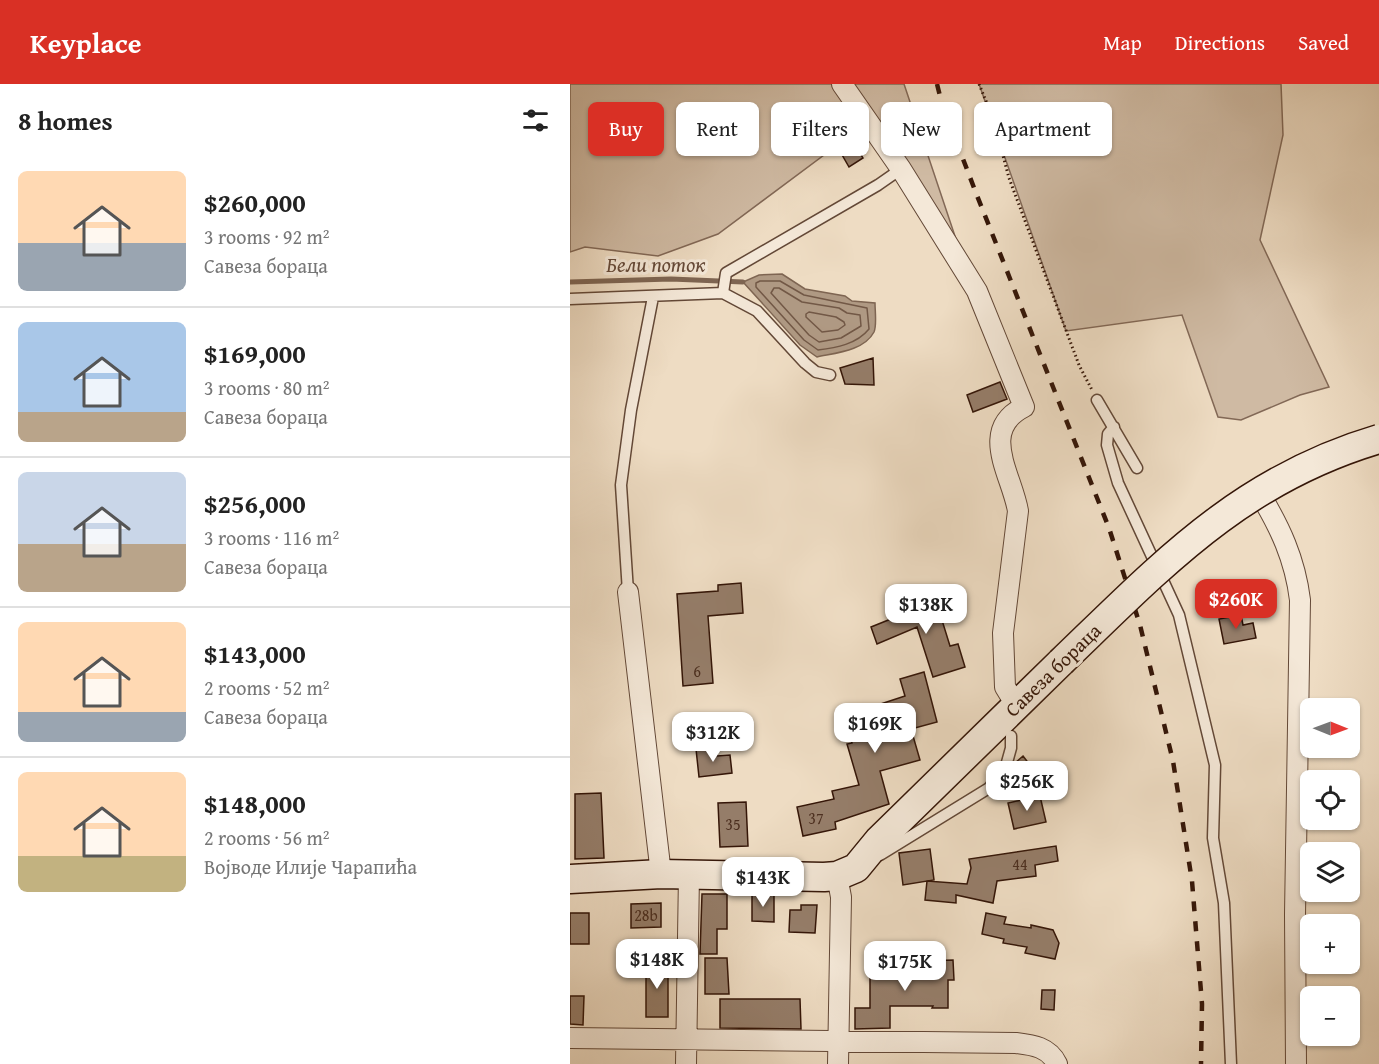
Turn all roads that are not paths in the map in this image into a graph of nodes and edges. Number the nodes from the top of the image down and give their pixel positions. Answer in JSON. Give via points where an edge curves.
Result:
{"nodes":[{"id":1,"x":843,"y":84,"type":"edge"},
{"id":2,"x":901,"y":169,"type":"junction"},
{"id":3,"x":723,"y":291,"type":"junction"},
{"id":4,"x":653,"y":297,"type":"junction"},
{"id":5,"x":570,"y":299,"type":"edge"},
{"id":6,"x":830,"y":375,"type":"dead end"},
{"id":7,"x":1097,"y":400,"type":"road end"},
{"id":8,"x":1114,"y":428,"type":"junction"},
{"id":9,"x":1379,"y":439,"type":"edge"},
{"id":10,"x":1137,"y":468,"type":"dead end"},
{"id":11,"x":1258,"y":491,"type":"junction"},
{"id":12,"x":628,"y":592,"type":"joint"},
{"id":13,"x":1016,"y":705,"type":"junction"},
{"id":14,"x":1011,"y":736,"type":"dead end"},
{"id":15,"x":849,"y":869,"type":"junction"},
{"id":16,"x":661,"y":874,"type":"junction"},
{"id":17,"x":689,"y":874,"type":"junction"},
{"id":18,"x":570,"y":879,"type":"edge"},
{"id":19,"x":570,"y":1038,"type":"edge"},
{"id":20,"x":686,"y":1041,"type":"junction"},
{"id":21,"x":839,"y":1041,"type":"junction"},
{"id":22,"x":686,"y":1064,"type":"edge"},
{"id":23,"x":838,"y":1064,"type":"edge"},
{"id":24,"x":1057,"y":1064,"type":"edge"},
{"id":25,"x":1231,"y":1064,"type":"edge"},
{"id":26,"x":1296,"y":1064,"type":"edge"}],
"edges":[{"from":1,"to":2,"type":"street"},
{"from":2,"to":3,"type":"lane","via":[[726,273]]},
{"from":2,"to":13,"type":"street","via":[[977,291],[1024,407],[1009,416],[1000,436],[1003,462],[1018,511],[1003,633],[1005,687]]},
{"from":3,"to":4,"type":"lane"},
{"from":3,"to":6,"type":"lane","via":[[757,311],[816,372]]},
{"from":4,"to":5,"type":"lane"},
{"from":4,"to":12,"type":"lane","via":[[621,485]]},
{"from":7,"to":8,"type":"lane"},
{"from":8,"to":10,"type":"lane"},
{"from":8,"to":25,"type":"lane","via":[[1108,434],[1107,445],[1118,483],[1179,615],[1215,765],[1213,838],[1224,903]]},
{"from":9,"to":11,"type":"street","name":"Савеза бораца","bridge":true,"via":[[1329,456]]},
{"from":11,"to":13,"type":"street","name":"Савеза бораца","bridge":true,"via":[[1184,546]]},
{"from":11,"to":26,"type":"street","via":[[1283,535],[1300,600]]},
{"from":12,"to":16,"type":"street"},
{"from":13,"to":15,"type":"street","name":"Савеза бораца"},
{"from":14,"to":15,"type":"lane","name":"Савеза бораца","via":[[1006,766],[989,788],[877,857]]},
{"from":15,"to":17,"type":"street","name":"Савеза бораца"},
{"from":15,"to":21,"type":"street","via":[[841,897]]},
{"from":16,"to":17,"type":"street","name":"Савеза бораца"},
{"from":16,"to":18,"type":"street","name":"Савеза бораца"},
{"from":17,"to":20,"type":"street"},
{"from":19,"to":20,"type":"street"},
{"from":20,"to":21,"type":"street"},
{"from":20,"to":22,"type":"street"},
{"from":21,"to":23,"type":"street"},
{"from":21,"to":24,"type":"street","via":[[1016,1043],[1050,1053]]}]}
